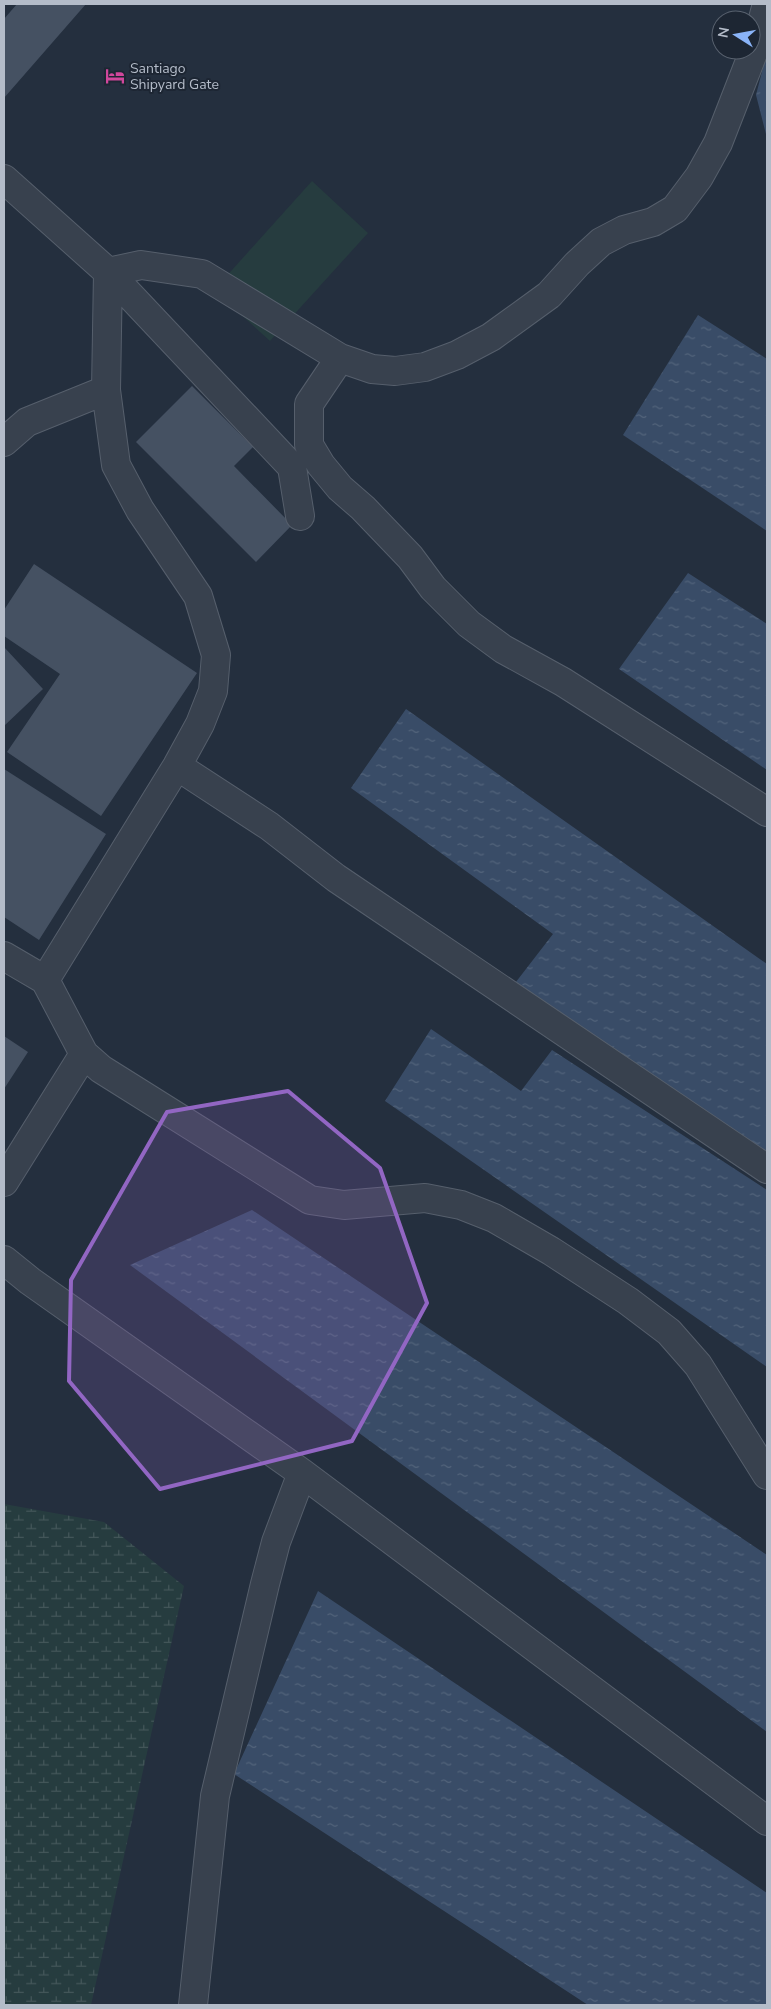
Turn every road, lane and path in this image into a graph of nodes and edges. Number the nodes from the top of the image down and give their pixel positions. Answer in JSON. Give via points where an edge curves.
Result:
{"nodes":[{"id":1,"x":767,"y":4,"type":"edge"},
{"id":2,"x":4,"y":179,"type":"edge"},
{"id":3,"x":108,"y":272,"type":"junction"},
{"id":4,"x":340,"y":358,"type":"junction"},
{"id":5,"x":106,"y":390,"type":"junction"},
{"id":6,"x":4,"y":442,"type":"edge"},
{"id":7,"x":300,"y":516,"type":"dead end"},
{"id":8,"x":177,"y":766,"type":"junction"},
{"id":9,"x":767,"y":812,"type":"edge"},
{"id":10,"x":4,"y":956,"type":"edge"},
{"id":11,"x":45,"y":980,"type":"junction"},
{"id":12,"x":84,"y":1054,"type":"junction"},
{"id":13,"x":767,"y":1169,"type":"edge"},
{"id":14,"x":4,"y":1182,"type":"edge"},
{"id":15,"x":4,"y":1260,"type":"edge"},
{"id":16,"x":302,"y":1473,"type":"junction"},
{"id":17,"x":767,"y":1475,"type":"edge"},
{"id":18,"x":767,"y":1821,"type":"edge"},
{"id":19,"x":193,"y":2005,"type":"edge"}],
"edges":[{"from":1,"to":4,"type":"street","via":[[755,48],[718,143],[674,209],[653,222],[624,230],[601,242],[550,295],[491,338],[457,355],[425,367],[395,371],[372,369]]},
{"from":2,"to":3,"type":"street"},
{"from":3,"to":4,"type":"street","via":[[141,265],[202,274]]},
{"from":3,"to":5,"type":"street"},
{"from":3,"to":7,"type":"street","via":[[292,467]]},
{"from":4,"to":9,"type":"street","via":[[309,404],[309,445],[340,488],[410,557],[433,588],[469,624],[503,649],[563,682]]},
{"from":5,"to":6,"type":"street","via":[[27,422]]},
{"from":5,"to":8,"type":"street","via":[[116,465],[140,510],[198,596],[216,655],[213,691],[200,724]]},
{"from":8,"to":11,"type":"street"},
{"from":8,"to":13,"type":"street","via":[[269,826],[336,878]]},
{"from":10,"to":11,"type":"street"},
{"from":11,"to":12,"type":"street"},
{"from":12,"to":14,"type":"street"},
{"from":12,"to":17,"type":"street","via":[[101,1069],[310,1200],[344,1205],[426,1198],[462,1205],[494,1218],[551,1251],[668,1332],[698,1365]]},
{"from":15,"to":16,"type":"street"},
{"from":16,"to":18,"type":"street"},
{"from":16,"to":19,"type":"street","via":[[269,1567],[215,1796]]}]}
